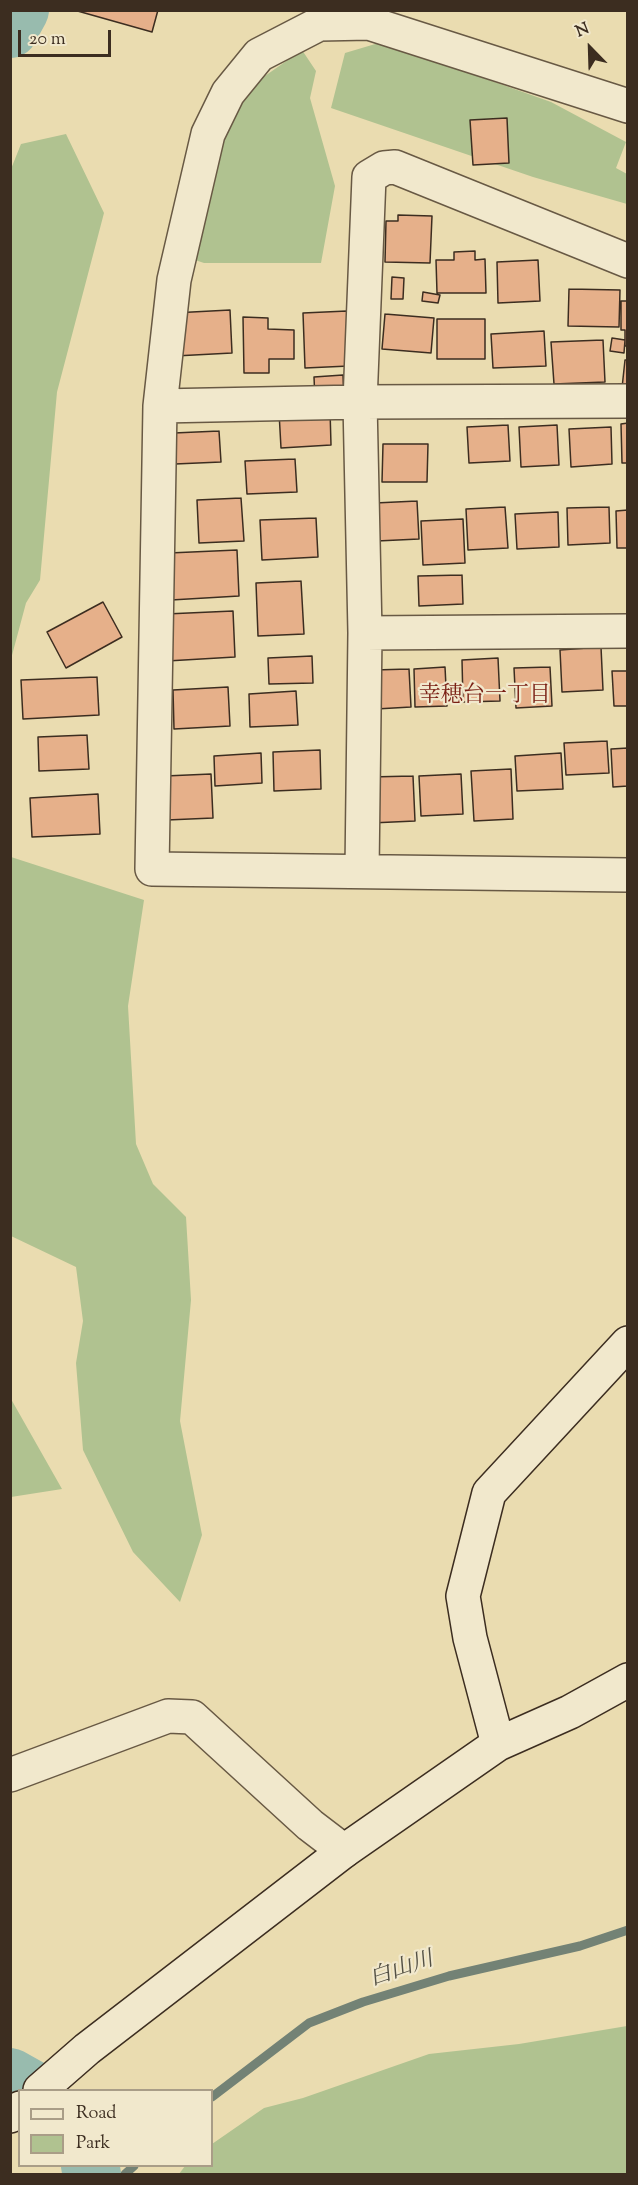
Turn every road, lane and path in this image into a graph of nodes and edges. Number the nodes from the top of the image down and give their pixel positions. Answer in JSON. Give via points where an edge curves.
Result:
{"nodes":[{"id":1,"x":361,"y":17,"type":"edge"},
{"id":2,"x":627,"y":106,"type":"edge"},
{"id":3,"x":627,"y":261,"type":"edge"},
{"id":4,"x":627,"y":401,"type":"edge"},
{"id":5,"x":360,"y":402,"type":"junction"},
{"id":6,"x":160,"y":406,"type":"junction"},
{"id":7,"x":627,"y":631,"type":"edge"},
{"id":8,"x":365,"y":633,"type":"junction"},
{"id":9,"x":363,"y":871,"type":"junction"},
{"id":10,"x":627,"y":875,"type":"edge"},
{"id":11,"x":627,"y":1342,"type":"edge"},
{"id":12,"x":627,"y":1680,"type":"edge"},
{"id":13,"x":498,"y":1744,"type":"junction"},
{"id":14,"x":10,"y":1775,"type":"edge"},
{"id":15,"x":344,"y":1851,"type":"junction"},
{"id":16,"x":42,"y":2089,"type":"edge"}],
"edges":[{"from":1,"to":2,"type":"street"},
{"from":1,"to":6,"type":"street","via":[[319,24],[259,55],[228,93],[208,134],[174,280]]},
{"from":3,"to":5,"type":"street","via":[[395,167],[384,168],[369,177]]},
{"from":4,"to":5,"type":"street"},
{"from":5,"to":6,"type":"street"},
{"from":5,"to":8,"type":"street"},
{"from":6,"to":9,"type":"street","via":[[152,868]]},
{"from":7,"to":8,"type":"street"},
{"from":8,"to":9,"type":"street"},
{"from":9,"to":10,"type":"street"},
{"from":11,"to":13,"type":"street","via":[[489,1493],[463,1596]]},
{"from":12,"to":13,"type":"street","via":[[570,1712]]},
{"from":13,"to":15,"type":"street"},
{"from":14,"to":15,"type":"street","via":[[168,1716],[192,1717]]},
{"from":15,"to":16,"type":"street","via":[[87,2049]]}]}
